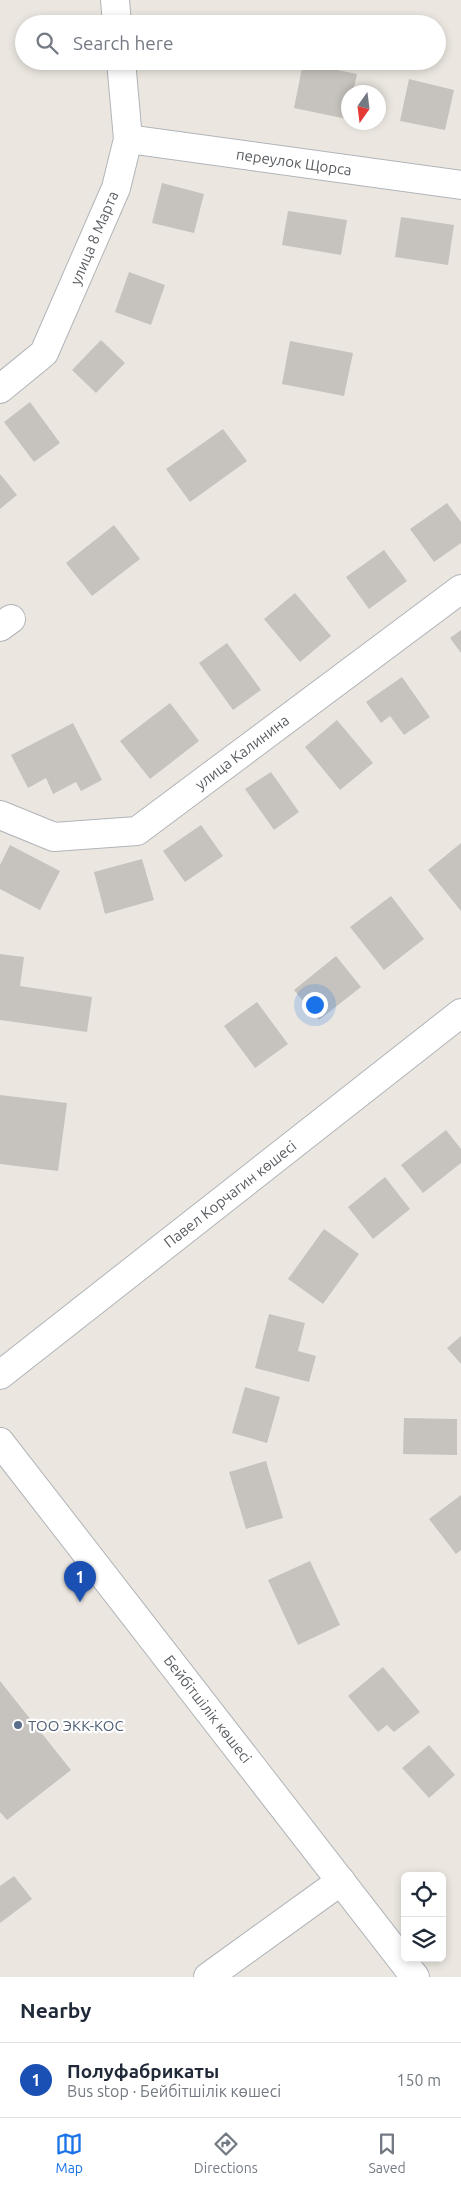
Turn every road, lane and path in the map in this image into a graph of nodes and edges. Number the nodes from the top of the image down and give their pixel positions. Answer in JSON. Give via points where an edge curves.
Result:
{"nodes":[{"id":1,"x":115,"y":0,"type":"edge"},
{"id":2,"x":116,"y":15,"type":"edge"},
{"id":3,"x":122,"y":70,"type":"edge"},
{"id":4,"x":128,"y":139,"type":"junction"},
{"id":5,"x":461,"y":185,"type":"edge"},
{"id":6,"x":0,"y":388,"type":"edge"},
{"id":7,"x":461,"y":589,"type":"edge"},
{"id":8,"x":0,"y":815,"type":"edge"},
{"id":9,"x":461,"y":1013,"type":"edge"},
{"id":10,"x":0,"y":1375,"type":"edge"},
{"id":11,"x":0,"y":1442,"type":"edge"},
{"id":12,"x":341,"y":1881,"type":"junction"},
{"id":13,"x":208,"y":1977,"type":"edge"},
{"id":14,"x":415,"y":1977,"type":"edge"}],
"edges":[{"from":1,"to":2,"type":"street"},
{"from":3,"to":4,"type":"street","name":"улица 8 Марта"},
{"from":4,"to":5,"type":"street","name":"переулок Щорса"},
{"from":4,"to":6,"type":"street","name":"улица 8 Марта","via":[[116,188],[44,353]]},
{"from":7,"to":8,"type":"street","name":"улица Калинина","via":[[137,831],[54,837]]},
{"from":9,"to":10,"type":"street","name":"Павел Корчагин көшесі"},
{"from":11,"to":12,"type":"street","name":"Бейбітшілік көшесі"},
{"from":12,"to":13,"type":"street"},
{"from":12,"to":14,"type":"street","name":"Бейбітшілік көшесі"}]}
